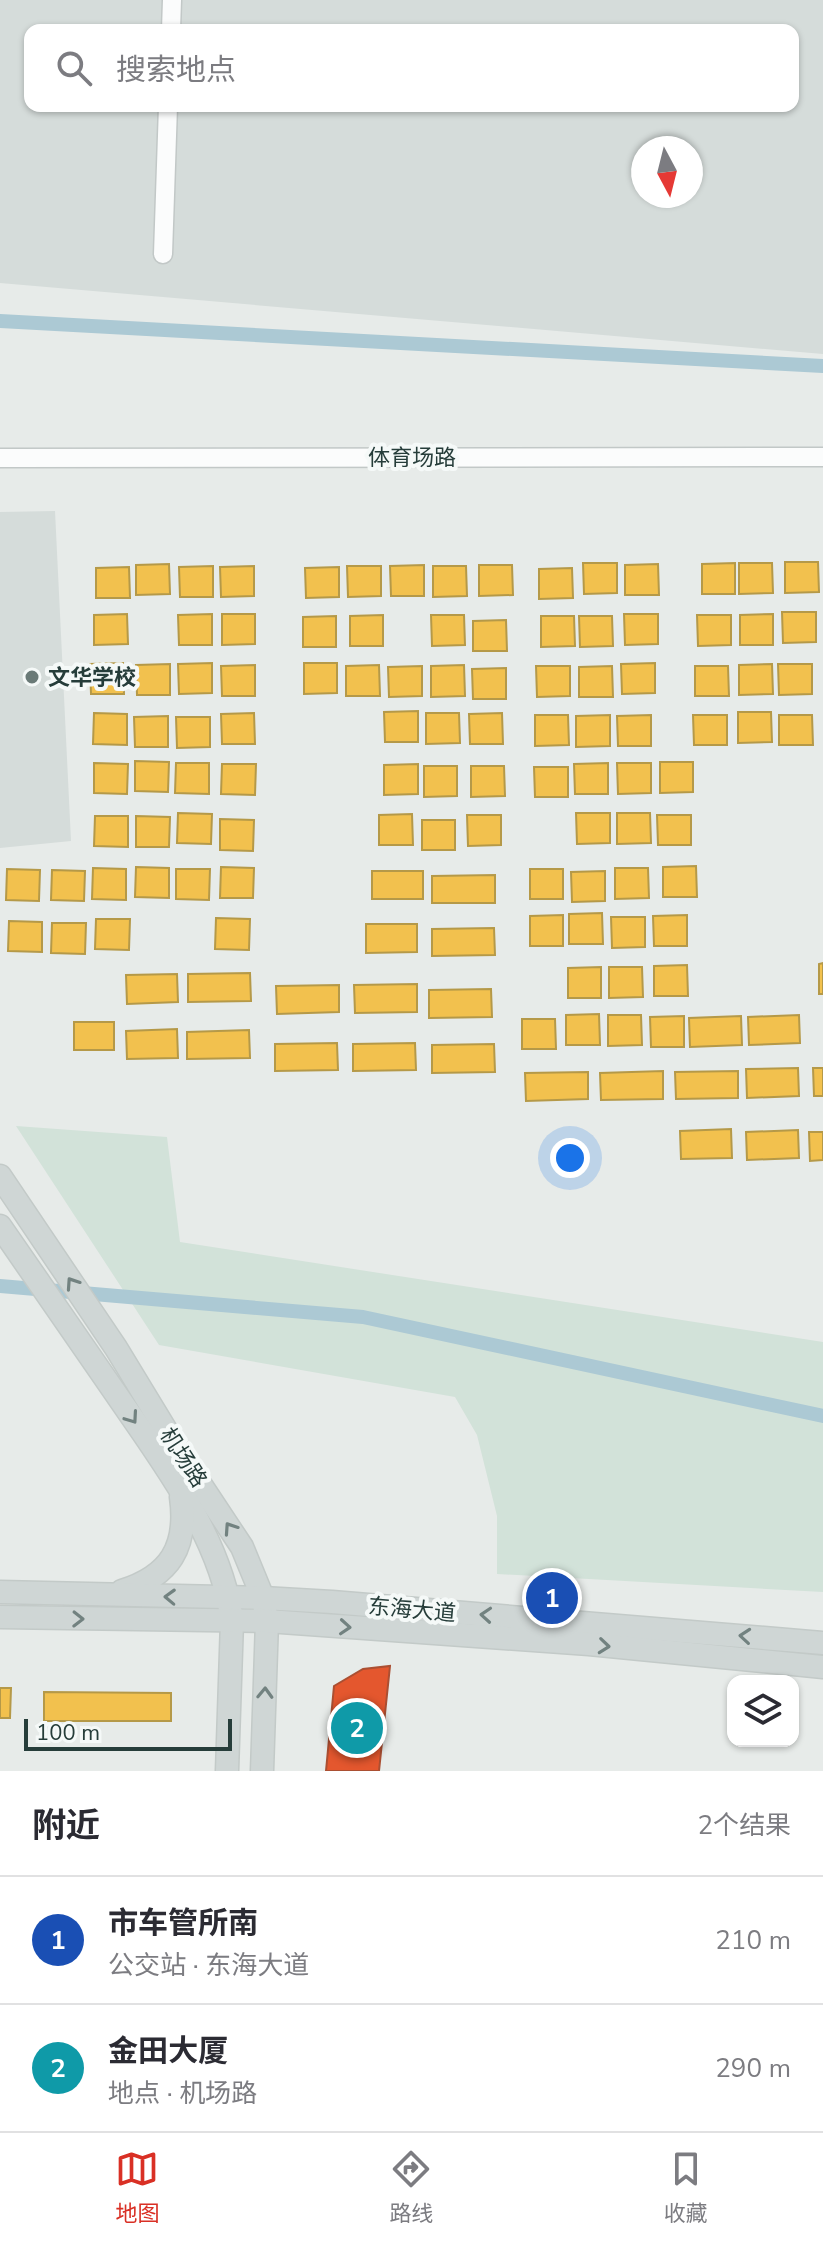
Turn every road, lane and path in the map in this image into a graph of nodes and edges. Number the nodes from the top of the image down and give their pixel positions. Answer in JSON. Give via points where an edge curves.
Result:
{"nodes":[{"id":1,"x":172,"y":0,"type":"edge"},
{"id":2,"x":171,"y":24,"type":"edge"},
{"id":3,"x":168,"y":112,"type":"edge"},
{"id":4,"x":163,"y":254,"type":"dead end"},
{"id":5,"x":823,"y":457,"type":"edge"},
{"id":6,"x":0,"y":458,"type":"edge"},
{"id":7,"x":0,"y":1176,"type":"edge"},
{"id":8,"x":0,"y":1226,"type":"edge"},
{"id":9,"x":180,"y":1492,"type":"junction"},
{"id":10,"x":0,"y":1592,"type":"edge"},
{"id":11,"x":110,"y":1595,"type":"junction"},
{"id":12,"x":229,"y":1598,"type":"junction"},
{"id":13,"x":263,"y":1598,"type":"junction"},
{"id":14,"x":0,"y":1617,"type":"edge"},
{"id":15,"x":232,"y":1621,"type":"junction"},
{"id":16,"x":267,"y":1621,"type":"junction"},
{"id":17,"x":823,"y":1643,"type":"edge"},
{"id":18,"x":823,"y":1667,"type":"edge"},
{"id":19,"x":227,"y":1771,"type":"edge"},
{"id":20,"x":262,"y":1771,"type":"edge"}],
"edges":[{"from":1,"to":2,"type":"main road"},
{"from":3,"to":4,"type":"main road"},
{"from":5,"to":6,"type":"main road","name":"体育场路"},
{"from":13,"to":7,"type":"main road","name":"机场路","one_way":true,"via":[[242,1547]]},
{"from":8,"to":9,"type":"main road","name":"机场路","one_way":true},
{"from":9,"to":11,"type":"main road","via":[[182,1535],[175,1555],[157,1576]]},
{"from":9,"to":12,"type":"main road","name":"机场路","via":[[210,1544]]},
{"from":10,"to":11,"type":"main road","name":"东海大道"},
{"from":12,"to":11,"type":"main road","name":"东海大道","one_way":true},
{"from":12,"to":13,"type":"main road","name":"东海大道"},
{"from":12,"to":15,"type":"main road","name":"机场路"},
{"from":13,"to":16,"type":"main road","name":"机场路"},
{"from":17,"to":13,"type":"main road","name":"东海大道","one_way":true},
{"from":14,"to":15,"type":"main road","name":"东海大道","one_way":true},
{"from":15,"to":16,"type":"main road","name":"东海大道"},
{"from":15,"to":19,"type":"main road","name":"机场路"},
{"from":16,"to":18,"type":"main road","name":"东海大道","one_way":true},
{"from":20,"to":16,"type":"main road","name":"机场路","one_way":true}]}
